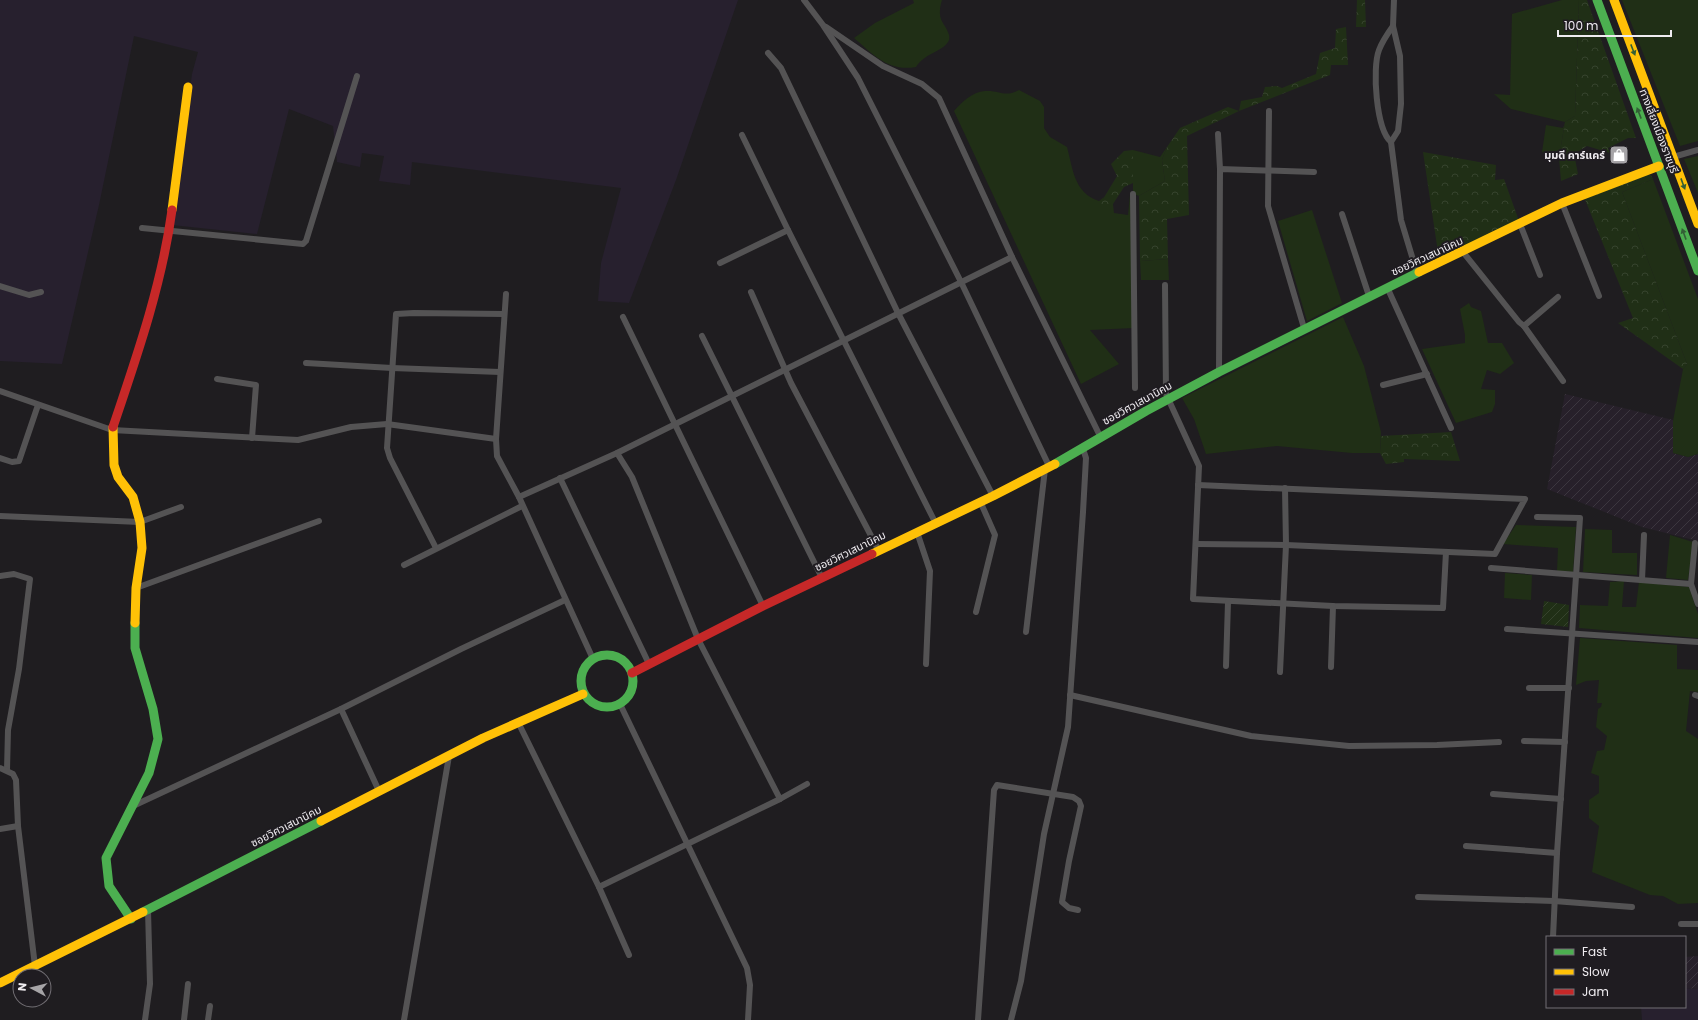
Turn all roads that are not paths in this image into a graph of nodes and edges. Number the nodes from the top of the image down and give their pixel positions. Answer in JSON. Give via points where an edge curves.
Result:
{"nodes":[{"id":1,"x":804,"y":0,"type":"edge"},
{"id":2,"x":1394,"y":0,"type":"edge"},
{"id":3,"x":1597,"y":0,"type":"edge"},
{"id":4,"x":1614,"y":0,"type":"edge"},
{"id":5,"x":823,"y":25,"type":"junction"},
{"id":6,"x":1392,"y":26,"type":"junction"},
{"id":7,"x":768,"y":53,"type":"dead end"},
{"id":8,"x":357,"y":76,"type":"dead end"},
{"id":9,"x":188,"y":87,"type":"dead end"},
{"id":10,"x":1269,"y":111,"type":"dead end"},
{"id":11,"x":1218,"y":134,"type":"dead end"},
{"id":12,"x":742,"y":135,"type":"dead end"},
{"id":13,"x":1391,"y":142,"type":"junction"},
{"id":14,"x":1698,"y":150,"type":"edge"},
{"id":15,"x":1673,"y":157,"type":"junction"},
{"id":16,"x":1659,"y":166,"type":"junction"},
{"id":17,"x":1220,"y":169,"type":"junction"},
{"id":18,"x":1268,"y":170,"type":"junction"},
{"id":19,"x":1314,"y":172,"type":"dead end"},
{"id":20,"x":1133,"y":194,"type":"dead end"},
{"id":21,"x":1562,"y":203,"type":"junction"},
{"id":22,"x":1342,"y":214,"type":"dead end"},
{"id":23,"x":1520,"y":224,"type":"junction"},
{"id":24,"x":1698,"y":224,"type":"edge"},
{"id":25,"x":142,"y":228,"type":"dead end"},
{"id":26,"x":169,"y":230,"type":"junction"},
{"id":27,"x":788,"y":230,"type":"junction"},
{"id":28,"x":1463,"y":252,"type":"junction"},
{"id":29,"x":1012,"y":257,"type":"junction"},
{"id":30,"x":720,"y":263,"type":"dead end"},
{"id":31,"x":1698,"y":271,"type":"edge"},
{"id":32,"x":1417,"y":273,"type":"junction"},
{"id":33,"x":1540,"y":275,"type":"dead end"},
{"id":34,"x":961,"y":282,"type":"junction"},
{"id":35,"x":1165,"y":285,"type":"dead end"},
{"id":36,"x":0,"y":286,"type":"edge"},
{"id":37,"x":1387,"y":287,"type":"junction"},
{"id":38,"x":40,"y":292,"type":"dead end"},
{"id":39,"x":751,"y":292,"type":"dead end"},
{"id":40,"x":506,"y":294,"type":"dead end"},
{"id":41,"x":1369,"y":296,"type":"junction"},
{"id":42,"x":1599,"y":296,"type":"dead end"},
{"id":43,"x":1558,"y":297,"type":"dead end"},
{"id":44,"x":898,"y":313,"type":"junction"},
{"id":45,"x":504,"y":314,"type":"junction"},
{"id":46,"x":623,"y":317,"type":"dead end"},
{"id":47,"x":1524,"y":326,"type":"junction"},
{"id":48,"x":1304,"y":328,"type":"junction"},
{"id":49,"x":702,"y":336,"type":"dead end"},
{"id":50,"x":843,"y":340,"type":"junction"},
{"id":51,"x":306,"y":363,"type":"dead end"},
{"id":52,"x":392,"y":368,"type":"junction"},
{"id":53,"x":785,"y":369,"type":"junction"},
{"id":54,"x":500,"y":372,"type":"junction"},
{"id":55,"x":1219,"y":372,"type":"junction"},
{"id":56,"x":1428,"y":374,"type":"junction"},
{"id":57,"x":218,"y":379,"type":"dead end"},
{"id":58,"x":1564,"y":381,"type":"dead end"},
{"id":59,"x":1383,"y":385,"type":"dead end"},
{"id":60,"x":1135,"y":388,"type":"dead end"},
{"id":61,"x":0,"y":391,"type":"edge"},
{"id":62,"x":731,"y":396,"type":"junction"},
{"id":63,"x":1169,"y":399,"type":"junction"},
{"id":64,"x":38,"y":405,"type":"junction"},
{"id":65,"x":387,"y":424,"type":"junction"},
{"id":66,"x":675,"y":424,"type":"junction"},
{"id":67,"x":1451,"y":428,"type":"dead end"},
{"id":68,"x":112,"y":430,"type":"junction"},
{"id":69,"x":252,"y":438,"type":"junction"},
{"id":70,"x":1101,"y":438,"type":"junction"},
{"id":71,"x":496,"y":439,"type":"junction"},
{"id":72,"x":1083,"y":449,"type":"junction"},
{"id":73,"x":617,"y":453,"type":"junction"},
{"id":74,"x":0,"y":458,"type":"edge"},
{"id":75,"x":1047,"y":467,"type":"junction"},
{"id":76,"x":560,"y":478,"type":"junction"},
{"id":77,"x":1198,"y":485,"type":"junction"},
{"id":78,"x":1285,"y":488,"type":"junction"},
{"id":79,"x":993,"y":496,"type":"junction"},
{"id":80,"x":518,"y":497,"type":"junction"},
{"id":81,"x":980,"y":501,"type":"junction"},
{"id":82,"x":522,"y":506,"type":"junction"},
{"id":83,"x":181,"y":507,"type":"dead end"},
{"id":84,"x":0,"y":516,"type":"edge"},
{"id":85,"x":1537,"y":517,"type":"dead end"},
{"id":86,"x":319,"y":521,"type":"dead end"},
{"id":87,"x":140,"y":522,"type":"junction"},
{"id":88,"x":936,"y":524,"type":"junction"},
{"id":89,"x":917,"y":532,"type":"junction"},
{"id":90,"x":1644,"y":535,"type":"dead end"},
{"id":91,"x":1695,"y":543,"type":"dead end"},
{"id":92,"x":1196,"y":544,"type":"junction"},
{"id":93,"x":1286,"y":545,"type":"junction"},
{"id":94,"x":436,"y":548,"type":"junction"},
{"id":95,"x":879,"y":551,"type":"junction"},
{"id":96,"x":1446,"y":552,"type":"junction"},
{"id":97,"x":404,"y":565,"type":"dead end"},
{"id":98,"x":1491,"y":568,"type":"dead end"},
{"id":99,"x":1576,"y":575,"type":"junction"},
{"id":100,"x":0,"y":576,"type":"edge"},
{"id":101,"x":822,"y":578,"type":"junction"},
{"id":102,"x":1642,"y":580,"type":"junction"},
{"id":103,"x":1691,"y":584,"type":"junction"},
{"id":104,"x":136,"y":588,"type":"junction"},
{"id":105,"x":565,"y":600,"type":"junction"},
{"id":106,"x":1228,"y":602,"type":"junction"},
{"id":107,"x":1282,"y":604,"type":"junction"},
{"id":108,"x":1698,"y":604,"type":"edge"},
{"id":109,"x":763,"y":606,"type":"junction"},
{"id":110,"x":1333,"y":606,"type":"junction"},
{"id":111,"x":976,"y":612,"type":"dead end"},
{"id":112,"x":1507,"y":629,"type":"dead end"},
{"id":113,"x":1026,"y":632,"type":"dead end"},
{"id":114,"x":1572,"y":632,"type":"junction"},
{"id":115,"x":698,"y":639,"type":"junction"},
{"id":116,"x":1698,"y":642,"type":"edge"},
{"id":117,"x":593,"y":658,"type":"junction"},
{"id":118,"x":649,"y":664,"type":"junction"},
{"id":119,"x":926,"y":664,"type":"dead end"},
{"id":120,"x":1226,"y":666,"type":"dead end"},
{"id":121,"x":1331,"y":668,"type":"dead end"},
{"id":122,"x":1280,"y":672,"type":"dead end"},
{"id":123,"x":632,"y":673,"type":"junction"},
{"id":124,"x":1529,"y":688,"type":"dead end"},
{"id":125,"x":1569,"y":688,"type":"junction"},
{"id":126,"x":583,"y":694,"type":"junction"},
{"id":127,"x":1070,"y":695,"type":"junction"},
{"id":128,"x":620,"y":704,"type":"junction"},
{"id":129,"x":341,"y":709,"type":"junction"},
{"id":130,"x":518,"y":722,"type":"junction"},
{"id":131,"x":1524,"y":741,"type":"dead end"},
{"id":132,"x":1499,"y":742,"type":"dead end"},
{"id":133,"x":1565,"y":742,"type":"junction"},
{"id":134,"x":449,"y":756,"type":"junction"},
{"id":135,"x":0,"y":768,"type":"edge"},
{"id":136,"x":7,"y":770,"type":"junction"},
{"id":137,"x":807,"y":784,"type":"dead end"},
{"id":138,"x":379,"y":791,"type":"junction"},
{"id":139,"x":1054,"y":794,"type":"junction"},
{"id":140,"x":1494,"y":794,"type":"dead end"},
{"id":141,"x":780,"y":799,"type":"junction"},
{"id":142,"x":1561,"y":799,"type":"junction"},
{"id":143,"x":133,"y":806,"type":"junction"},
{"id":144,"x":18,"y":826,"type":"junction"},
{"id":145,"x":0,"y":829,"type":"edge"},
{"id":146,"x":687,"y":845,"type":"junction"},
{"id":147,"x":1466,"y":846,"type":"dead end"},
{"id":148,"x":1557,"y":853,"type":"junction"},
{"id":149,"x":599,"y":888,"type":"junction"},
{"id":150,"x":1418,"y":896,"type":"dead end"},
{"id":151,"x":1554,"y":901,"type":"junction"},
{"id":152,"x":1632,"y":907,"type":"dead end"},
{"id":153,"x":148,"y":910,"type":"junction"},
{"id":154,"x":1078,"y":910,"type":"dead end"},
{"id":155,"x":131,"y":919,"type":"junction"},
{"id":156,"x":1681,"y":924,"type":"dead end"},
{"id":157,"x":1698,"y":924,"type":"edge"},
{"id":158,"x":1553,"y":936,"type":"edge"},
{"id":159,"x":629,"y":955,"type":"dead end"},
{"id":160,"x":35,"y":966,"type":"junction"},
{"id":161,"x":0,"y":983,"type":"edge"},
{"id":162,"x":188,"y":984,"type":"dead end"},
{"id":163,"x":210,"y":1006,"type":"dead end"},
{"id":164,"x":145,"y":1020,"type":"edge"},
{"id":165,"x":184,"y":1020,"type":"edge"},
{"id":166,"x":208,"y":1020,"type":"edge"},
{"id":167,"x":404,"y":1020,"type":"edge"},
{"id":168,"x":748,"y":1020,"type":"edge"},
{"id":169,"x":978,"y":1020,"type":"edge"},
{"id":170,"x":1011,"y":1020,"type":"edge"}],
"edges":[{"from":1,"to":5,"type":"street"},
{"from":2,"to":6,"type":"street"},
{"from":16,"to":3,"type":"street","name":"ทางเลี่ยงเมืองราชบุรี","one_way":true},
{"from":4,"to":15,"type":"street","name":"ทางเลี่ยงเมืองราชบุรี","one_way":true},
{"from":5,"to":29,"type":"street","via":[[883,66],[922,84],[939,98]]},
{"from":5,"to":34,"type":"street","via":[[858,78]]},
{"from":6,"to":13,"type":"street","via":[[1400,56],[1401,104],[1398,131]]},
{"from":6,"to":13,"type":"street","via":[[1378,50],[1376,77],[1377,104],[1385,137]]},
{"from":7,"to":44,"type":"street","via":[[781,68]]},
{"from":8,"to":26,"type":"street","via":[[303,244]]},
{"from":9,"to":26,"type":"street"},
{"from":10,"to":18,"type":"street"},
{"from":11,"to":17,"type":"street"},
{"from":12,"to":27,"type":"street"},
{"from":13,"to":32,"type":"street","via":[[1402,220]]},
{"from":14,"to":15,"type":"street"},
{"from":15,"to":24,"type":"street","name":"ทางเลี่ยงเมืองราชบุรี","one_way":true},
{"from":16,"to":21,"type":"street","name":"ซอยวิศวเสนานิคม"},
{"from":31,"to":16,"type":"street","name":"ทางเลี่ยงเมืองราชบุรี","one_way":true},
{"from":17,"to":18,"type":"street"},
{"from":17,"to":55,"type":"street"},
{"from":18,"to":19,"type":"street"},
{"from":18,"to":48,"type":"street","via":[[1268,206]]},
{"from":20,"to":60,"type":"street"},
{"from":21,"to":23,"type":"street","name":"ซอยวิศวเสนานิคม"},
{"from":21,"to":42,"type":"street"},
{"from":22,"to":41,"type":"street"},
{"from":23,"to":28,"type":"street","name":"ซอยวิศวเสนานิคม"},
{"from":23,"to":33,"type":"street"},
{"from":25,"to":26,"type":"street"},
{"from":26,"to":68,"type":"street","via":[[142,341]]},
{"from":27,"to":30,"type":"street"},
{"from":27,"to":50,"type":"street"},
{"from":28,"to":32,"type":"street","name":"ซอยวิศวเสนานิคม"},
{"from":28,"to":47,"type":"street"},
{"from":29,"to":34,"type":"street"},
{"from":29,"to":70,"type":"street"},
{"from":32,"to":37,"type":"street","name":"ซอยวิศวเสนานิคม"},
{"from":34,"to":44,"type":"street"},
{"from":34,"to":75,"type":"street"},
{"from":35,"to":63,"type":"street","via":[[1166,388]]},
{"from":36,"to":38,"type":"street","via":[[29,296]]},
{"from":37,"to":41,"type":"street","name":"ซอยวิศวเสนานิคม"},
{"from":37,"to":56,"type":"street"},
{"from":39,"to":53,"type":"street"},
{"from":40,"to":45,"type":"street"},
{"from":41,"to":48,"type":"street","name":"ซอยวิศวเสนานิคม"},
{"from":43,"to":47,"type":"street"},
{"from":44,"to":50,"type":"street"},
{"from":44,"to":79,"type":"street"},
{"from":45,"to":52,"type":"street","via":[[398,313],[394,323]]},
{"from":45,"to":54,"type":"street"},
{"from":46,"to":66,"type":"street"},
{"from":47,"to":58,"type":"street"},
{"from":48,"to":55,"type":"street","name":"ซอยวิศวเสนานิคม"},
{"from":49,"to":62,"type":"street"},
{"from":50,"to":53,"type":"street"},
{"from":50,"to":88,"type":"street"},
{"from":51,"to":52,"type":"street"},
{"from":52,"to":54,"type":"street"},
{"from":52,"to":65,"type":"street"},
{"from":53,"to":62,"type":"street"},
{"from":53,"to":95,"type":"street"},
{"from":54,"to":71,"type":"street"},
{"from":55,"to":63,"type":"street","name":"ซอยวิศวเสนานิคม"},
{"from":56,"to":59,"type":"street"},
{"from":56,"to":67,"type":"street"},
{"from":57,"to":69,"type":"street","via":[[256,385]]},
{"from":61,"to":64,"type":"street"},
{"from":62,"to":66,"type":"street"},
{"from":62,"to":101,"type":"street"},
{"from":63,"to":70,"type":"street","name":"ซอยวิศวเสนานิคม"},
{"from":63,"to":77,"type":"street","via":[[1199,466]]},
{"from":64,"to":68,"type":"street"},
{"from":64,"to":74,"type":"street","via":[[19,461],[12,462]]},
{"from":65,"to":69,"type":"street","via":[[351,427],[298,440]]},
{"from":65,"to":71,"type":"street"},
{"from":65,"to":94,"type":"street","via":[[387,448],[390,458]]},
{"from":66,"to":73,"type":"street"},
{"from":66,"to":109,"type":"street"},
{"from":68,"to":69,"type":"street"},
{"from":68,"to":87,"type":"street","via":[[114,466],[118,477],[132,497]]},
{"from":70,"to":72,"type":"street","name":"ซอยวิศวเสนานิคม"},
{"from":71,"to":80,"type":"street","via":[[497,456]]},
{"from":72,"to":75,"type":"street","name":"ซอยวิศวเสนานิคม"},
{"from":72,"to":127,"type":"street","via":[[1086,458]]},
{"from":73,"to":76,"type":"street"},
{"from":73,"to":115,"type":"street","via":[[632,477]]},
{"from":75,"to":79,"type":"street","name":"ซอยวิศวเสนานิคม"},
{"from":75,"to":113,"type":"street"},
{"from":76,"to":80,"type":"street"},
{"from":76,"to":118,"type":"street"},
{"from":77,"to":78,"type":"street"},
{"from":77,"to":92,"type":"street"},
{"from":78,"to":93,"type":"street"},
{"from":78,"to":96,"type":"street","via":[[1525,499],[1495,554]]},
{"from":79,"to":81,"type":"street","name":"ซอยวิศวเสนานิคม"},
{"from":80,"to":82,"type":"street"},
{"from":81,"to":88,"type":"street","name":"ซอยวิศวเสนานิคม"},
{"from":81,"to":111,"type":"street","via":[[995,535]]},
{"from":82,"to":94,"type":"street"},
{"from":82,"to":105,"type":"street"},
{"from":83,"to":87,"type":"street"},
{"from":84,"to":87,"type":"street"},
{"from":85,"to":99,"type":"street","via":[[1580,518]]},
{"from":86,"to":104,"type":"street"},
{"from":87,"to":104,"type":"street","via":[[142,548]]},
{"from":88,"to":89,"type":"street","name":"ซอยวิศวเสนานิคม"},
{"from":89,"to":95,"type":"street","name":"ซอยวิศวเสนานิคม"},
{"from":89,"to":119,"type":"street","via":[[930,571]]},
{"from":90,"to":102,"type":"street"},
{"from":91,"to":103,"type":"street"},
{"from":92,"to":93,"type":"street"},
{"from":92,"to":106,"type":"street","via":[[1193,599]]},
{"from":93,"to":96,"type":"street"},
{"from":93,"to":107,"type":"street"},
{"from":94,"to":97,"type":"street"},
{"from":95,"to":101,"type":"street","name":"ซอยวิศวเสนานิคม"},
{"from":96,"to":110,"type":"street","via":[[1443,608]]},
{"from":98,"to":99,"type":"street"},
{"from":99,"to":102,"type":"street"},
{"from":99,"to":114,"type":"street"},
{"from":100,"to":136,"type":"street","via":[[14,574],[30,580],[19,669],[8,730]]},
{"from":101,"to":109,"type":"street","name":"ซอยวิศวเสนานิคม"},
{"from":102,"to":103,"type":"street"},
{"from":103,"to":108,"type":"street"},
{"from":104,"to":143,"type":"street","via":[[135,648],[153,709],[158,739],[149,773]]},
{"from":105,"to":117,"type":"street"},
{"from":105,"to":129,"type":"street","via":[[461,648]]},
{"from":106,"to":107,"type":"street"},
{"from":106,"to":120,"type":"street"},
{"from":107,"to":110,"type":"street"},
{"from":107,"to":122,"type":"street"},
{"from":109,"to":115,"type":"street","name":"ซอยวิศวเสนานิคม"},
{"from":110,"to":121,"type":"street"},
{"from":112,"to":114,"type":"street"},
{"from":114,"to":116,"type":"street"},
{"from":114,"to":125,"type":"street"},
{"from":115,"to":118,"type":"street","name":"ซอยวิศวเสนานิคม"},
{"from":115,"to":141,"type":"street"},
{"from":117,"to":123,"type":"street","via":[[604,655],[616,656]]},
{"from":117,"to":126,"type":"street","via":[[583,670]]},
{"from":118,"to":123,"type":"street","name":"ซอยวิศวเสนานิคม"},
{"from":123,"to":128,"type":"street","via":[[632,690]]},
{"from":124,"to":125,"type":"street"},
{"from":125,"to":133,"type":"street"},
{"from":126,"to":128,"type":"street","via":[[588,700],[604,708]]},
{"from":126,"to":130,"type":"street","name":"ซอยวิศวเสนานิคม"},
{"from":127,"to":132,"type":"street","via":[[1251,736],[1349,746]]},
{"from":127,"to":139,"type":"street","via":[[1068,727]]},
{"from":128,"to":146,"type":"street"},
{"from":129,"to":138,"type":"street"},
{"from":129,"to":143,"type":"street"},
{"from":130,"to":134,"type":"street","name":"ซอยวิศวเสนานิคม"},
{"from":130,"to":149,"type":"street"},
{"from":131,"to":133,"type":"street"},
{"from":133,"to":142,"type":"street"},
{"from":134,"to":138,"type":"street","name":"ซอยวิศวเสนานิคม"},
{"from":134,"to":167,"type":"street"},
{"from":135,"to":136,"type":"street"},
{"from":136,"to":144,"type":"street","via":[[16,780]]},
{"from":137,"to":141,"type":"street"},
{"from":138,"to":153,"type":"street","name":"ซอยวิศวเสนานิคม"},
{"from":139,"to":154,"type":"street","via":[[1073,797],[1081,803],[1062,902],[1069,908]]},
{"from":139,"to":169,"type":"street","via":[[997,785],[994,790]]},
{"from":139,"to":170,"type":"street","via":[[1044,834],[1021,981]]},
{"from":140,"to":142,"type":"street"},
{"from":141,"to":146,"type":"street"},
{"from":142,"to":148,"type":"street"},
{"from":143,"to":155,"type":"street","via":[[106,858],[109,886]]},
{"from":144,"to":145,"type":"street"},
{"from":144,"to":160,"type":"street"},
{"from":146,"to":149,"type":"street"},
{"from":146,"to":168,"type":"street","via":[[747,968],[750,985]]},
{"from":147,"to":148,"type":"street"},
{"from":148,"to":151,"type":"street"},
{"from":149,"to":159,"type":"street"},
{"from":150,"to":151,"type":"street"},
{"from":151,"to":152,"type":"street"},
{"from":151,"to":158,"type":"street"},
{"from":153,"to":155,"type":"street","name":"ซอยวิศวเสนานิคม"},
{"from":153,"to":164,"type":"street","via":[[150,984]]},
{"from":155,"to":160,"type":"street","name":"ซอยวิศวเสนานิคม"},
{"from":156,"to":157,"type":"street"},
{"from":160,"to":161,"type":"street","name":"ซอยวิศวเสนานิคม"},
{"from":162,"to":165,"type":"street"},
{"from":163,"to":166,"type":"street"}]}
